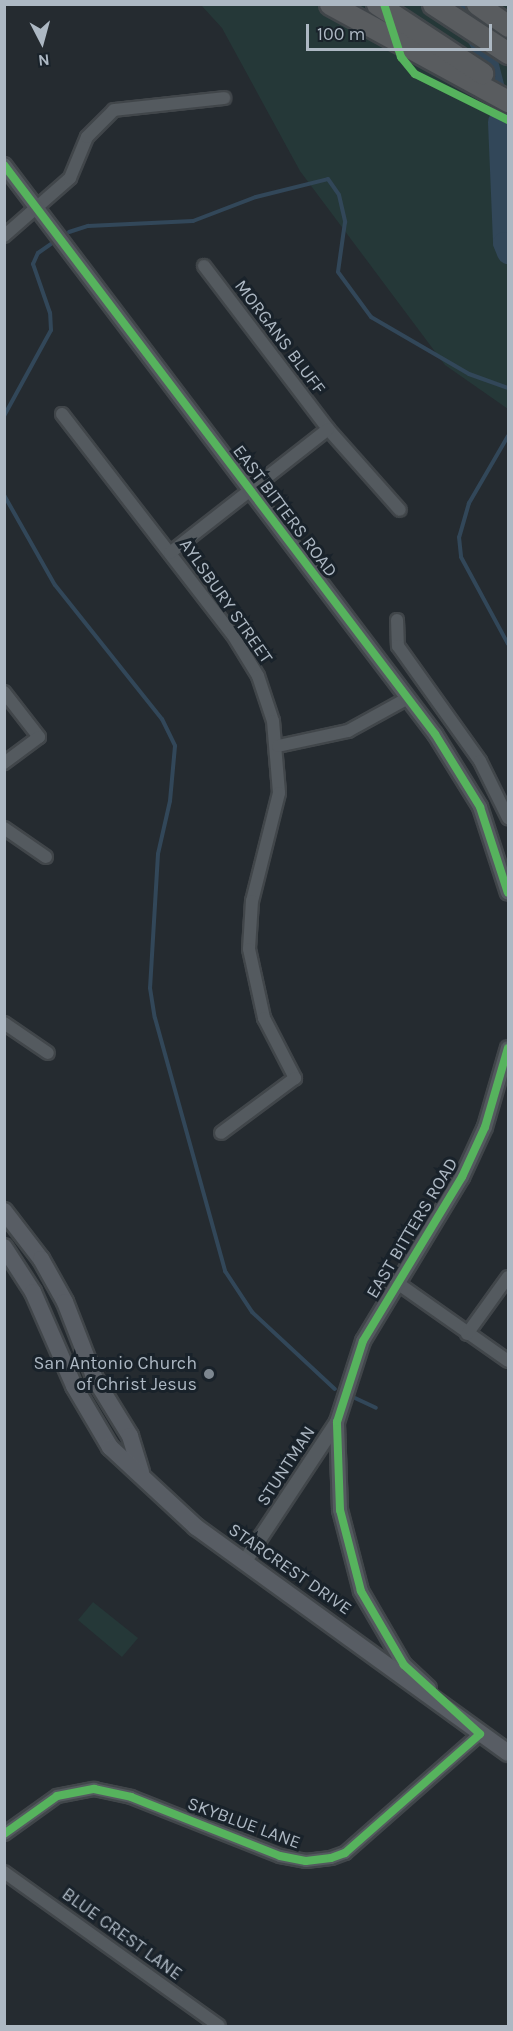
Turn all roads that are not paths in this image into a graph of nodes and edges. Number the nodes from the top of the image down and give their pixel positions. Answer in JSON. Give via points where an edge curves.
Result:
{"nodes":[{"id":1,"x":330,"y":4,"type":"edge"},
{"id":2,"x":377,"y":4,"type":"edge"},
{"id":3,"x":433,"y":4,"type":"edge"},
{"id":4,"x":477,"y":4,"type":"edge"},
{"id":5,"x":508,"y":26,"type":"edge"},
{"id":6,"x":508,"y":54,"type":"edge"},
{"id":7,"x":508,"y":91,"type":"edge"},
{"id":8,"x":224,"y":98,"type":"dead end"},
{"id":9,"x":508,"y":101,"type":"edge"},
{"id":10,"x":4,"y":165,"type":"edge"},
{"id":11,"x":38,"y":209,"type":"junction"},
{"id":12,"x":4,"y":236,"type":"edge"},
{"id":13,"x":204,"y":266,"type":"dead end"},
{"id":14,"x":62,"y":414,"type":"dead end"},
{"id":15,"x":328,"y":429,"type":"junction"},
{"id":16,"x":250,"y":491,"type":"junction"},
{"id":17,"x":400,"y":510,"type":"dead end"},
{"id":18,"x":170,"y":553,"type":"junction"},
{"id":19,"x":397,"y":620,"type":"dead end"},
{"id":20,"x":4,"y":692,"type":"edge"},
{"id":21,"x":408,"y":698,"type":"junction"},
{"id":22,"x":278,"y":746,"type":"junction"},
{"id":23,"x":4,"y":763,"type":"edge"},
{"id":24,"x":508,"y":818,"type":"edge"},
{"id":25,"x":4,"y":828,"type":"edge"},
{"id":26,"x":46,"y":857,"type":"dead end"},
{"id":27,"x":508,"y":893,"type":"edge"},
{"id":28,"x":4,"y":1023,"type":"edge"},
{"id":29,"x":508,"y":1048,"type":"edge"},
{"id":30,"x":48,"y":1053,"type":"dead end"},
{"id":31,"x":221,"y":1133,"type":"dead end"},
{"id":32,"x":7,"y":1218,"type":"edge"},
{"id":33,"x":4,"y":1247,"type":"edge"},
{"id":34,"x":508,"y":1277,"type":"edge"},
{"id":35,"x":396,"y":1282,"type":"junction"},
{"id":36,"x":76,"y":1332,"type":"junction"},
{"id":37,"x":467,"y":1334,"type":"junction"},
{"id":38,"x":55,"y":1340,"type":"junction"},
{"id":39,"x":508,"y":1361,"type":"edge"},
{"id":40,"x":337,"y":1422,"type":"junction"},
{"id":41,"x":141,"y":1472,"type":"junction"},
{"id":42,"x":245,"y":1561,"type":"junction"},
{"id":43,"x":480,"y":1734,"type":"junction"},
{"id":44,"x":508,"y":1754,"type":"edge"},
{"id":45,"x":4,"y":1834,"type":"edge"},
{"id":46,"x":4,"y":1872,"type":"edge"},
{"id":47,"x":219,"y":2026,"type":"edge"}],
"edges":[{"from":1,"to":9,"type":"highway"},
{"from":2,"to":7,"type":"highway"},
{"from":3,"to":6,"type":"highway"},
{"from":4,"to":5,"type":"highway"},
{"from":8,"to":11,"type":"street","via":[[114,110],[87,137],[70,178]]},
{"from":10,"to":11,"type":"street","name":"EAST BITTERS ROAD"},
{"from":11,"to":12,"type":"street"},
{"from":11,"to":16,"type":"street","name":"EAST BITTERS ROAD"},
{"from":13,"to":15,"type":"street","name":"MORGANS BLUFF"},
{"from":14,"to":18,"type":"street","name":"AYLSBURY STREET"},
{"from":15,"to":16,"type":"street"},
{"from":15,"to":17,"type":"street","name":"MORGANS BLUFF"},
{"from":16,"to":18,"type":"street"},
{"from":16,"to":21,"type":"street","name":"EAST BITTERS ROAD"},
{"from":18,"to":22,"type":"street","name":"AYLSBURY STREET","via":[[246,655],[267,698]]},
{"from":19,"to":24,"type":"street","via":[[398,646],[480,760]]},
{"from":20,"to":23,"type":"street","via":[[39,737]]},
{"from":21,"to":22,"type":"street","via":[[348,731]]},
{"from":21,"to":27,"type":"street","name":"EAST BITTERS ROAD","via":[[480,807]]},
{"from":22,"to":31,"type":"street","name":"AYLSBURY STREET","via":[[277,805],[252,902],[249,949],[264,1018],[295,1078]]},
{"from":25,"to":26,"type":"street"},
{"from":28,"to":30,"type":"street"},
{"from":29,"to":35,"type":"street","name":"EAST BITTERS ROAD","via":[[486,1128],[462,1177]]},
{"from":32,"to":36,"type":"main road","name":"STARCREST DRIVE","via":[[40,1259]]},
{"from":33,"to":38,"type":"main road","name":"STARCREST DRIVE","via":[[33,1292]]},
{"from":34,"to":37,"type":"street"},
{"from":35,"to":37,"type":"street"},
{"from":35,"to":40,"type":"street","name":"EAST BITTERS ROAD","via":[[363,1341]]},
{"from":36,"to":38,"type":"main road"},
{"from":36,"to":41,"type":"main road","name":"STARCREST DRIVE","via":[[95,1379],[130,1436]]},
{"from":37,"to":39,"type":"street"},
{"from":38,"to":41,"type":"main road","name":"STARCREST DRIVE","via":[[74,1386],[110,1447]]},
{"from":40,"to":42,"type":"street","name":"STUNTMAN"},
{"from":40,"to":43,"type":"street","via":[[340,1510],[348,1551],[365,1600],[404,1665]]},
{"from":41,"to":42,"type":"main road","name":"STARCREST DRIVE","via":[[157,1493],[188,1520]]},
{"from":42,"to":43,"type":"main road","name":"STARCREST DRIVE"},
{"from":43,"to":44,"type":"main road"},
{"from":43,"to":45,"type":"street","name":"SKYBLUE LANE","via":[[345,1853],[331,1858],[306,1861],[280,1856],[131,1797],[94,1789],[57,1796]]},
{"from":46,"to":47,"type":"street","name":"BLUE CREST LANE"}]}
